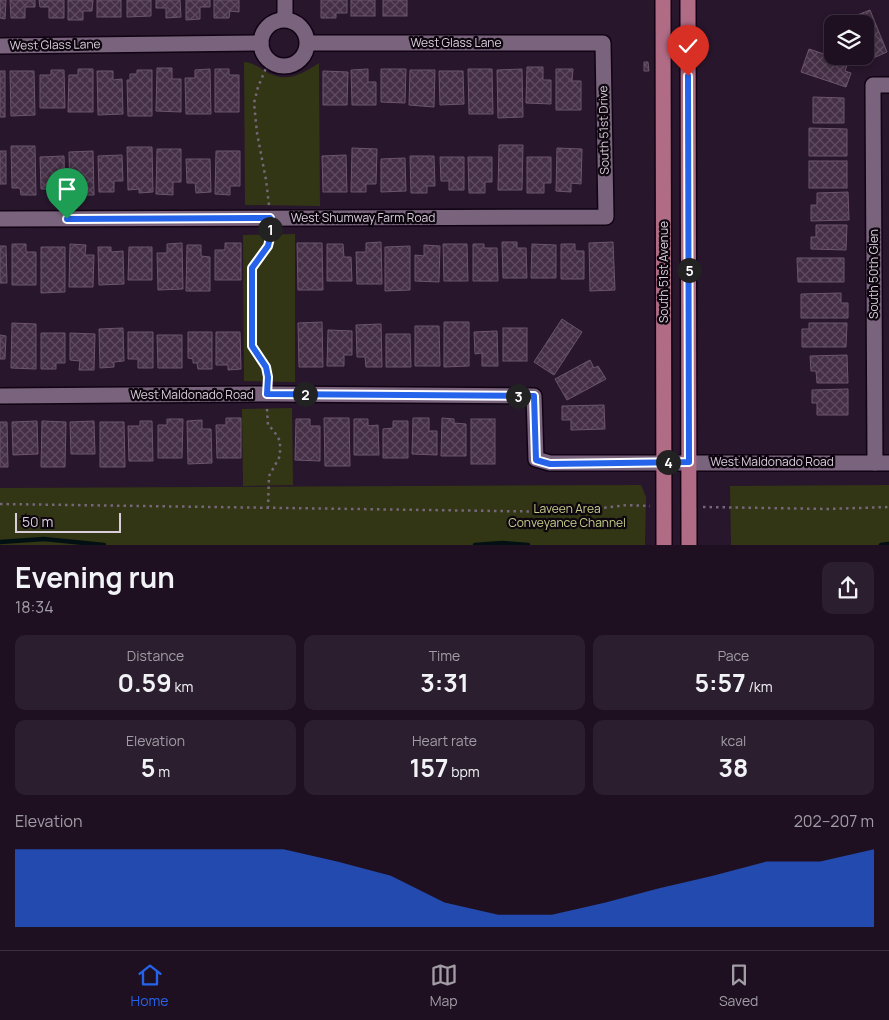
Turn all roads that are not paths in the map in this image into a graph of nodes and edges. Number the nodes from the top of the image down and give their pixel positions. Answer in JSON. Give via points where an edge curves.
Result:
{"nodes":[{"id":1,"x":285,"y":0,"type":"edge"},
{"id":2,"x":663,"y":0,"type":"edge"},
{"id":3,"x":688,"y":0,"type":"edge"},
{"id":4,"x":285,"y":19,"type":"junction"},
{"id":5,"x":261,"y":43,"type":"junction"},
{"id":6,"x":308,"y":43,"type":"junction"},
{"id":7,"x":603,"y":43,"type":"joint"},
{"id":8,"x":0,"y":46,"type":"edge"},
{"id":9,"x":889,"y":85,"type":"edge"},
{"id":10,"x":606,"y":217,"type":"joint"},
{"id":11,"x":0,"y":219,"type":"edge"},
{"id":12,"x":882,"y":263,"type":"edge"},
{"id":13,"x":0,"y":396,"type":"edge"},
{"id":14,"x":664,"y":462,"type":"junction"},
{"id":15,"x":689,"y":462,"type":"junction"},
{"id":16,"x":882,"y":462,"type":"edge"},
{"id":17,"x":664,"y":545,"type":"edge"},
{"id":18,"x":689,"y":545,"type":"edge"}],
"edges":[{"from":1,"to":4,"type":"street"},
{"from":2,"to":14,"type":"main road","name":"South 51st Avenue"},
{"from":3,"to":15,"type":"main road","name":"South 51st Avenue"},
{"from":4,"to":5,"type":"street","via":[[271,24]]},
{"from":4,"to":6,"type":"street","via":[[304,29]]},
{"from":5,"to":6,"type":"street","via":[[262,51],[270,61],[280,66],[296,63],[302,58]]},
{"from":5,"to":8,"type":"street","name":"West Glass Lane"},
{"from":6,"to":7,"type":"street","name":"West Glass Lane"},
{"from":7,"to":10,"type":"street","name":"South 51st Drive"},
{"from":9,"to":12,"type":"street","name":"South 50th Glen","via":[[873,85]]},
{"from":10,"to":11,"type":"street","name":"West Shumway Farm Road"},
{"from":12,"to":16,"type":"street","name":"South 50th Glen"},
{"from":13,"to":14,"type":"street","name":"West Maldonado Road","via":[[534,396],[536,460],[550,464]]},
{"from":14,"to":15,"type":"street","name":"West Maldonado Road"},
{"from":14,"to":17,"type":"main road","name":"South 51st Avenue"},
{"from":15,"to":16,"type":"street","name":"West Maldonado Road"},
{"from":15,"to":18,"type":"main road","name":"South 51st Avenue"}]}
